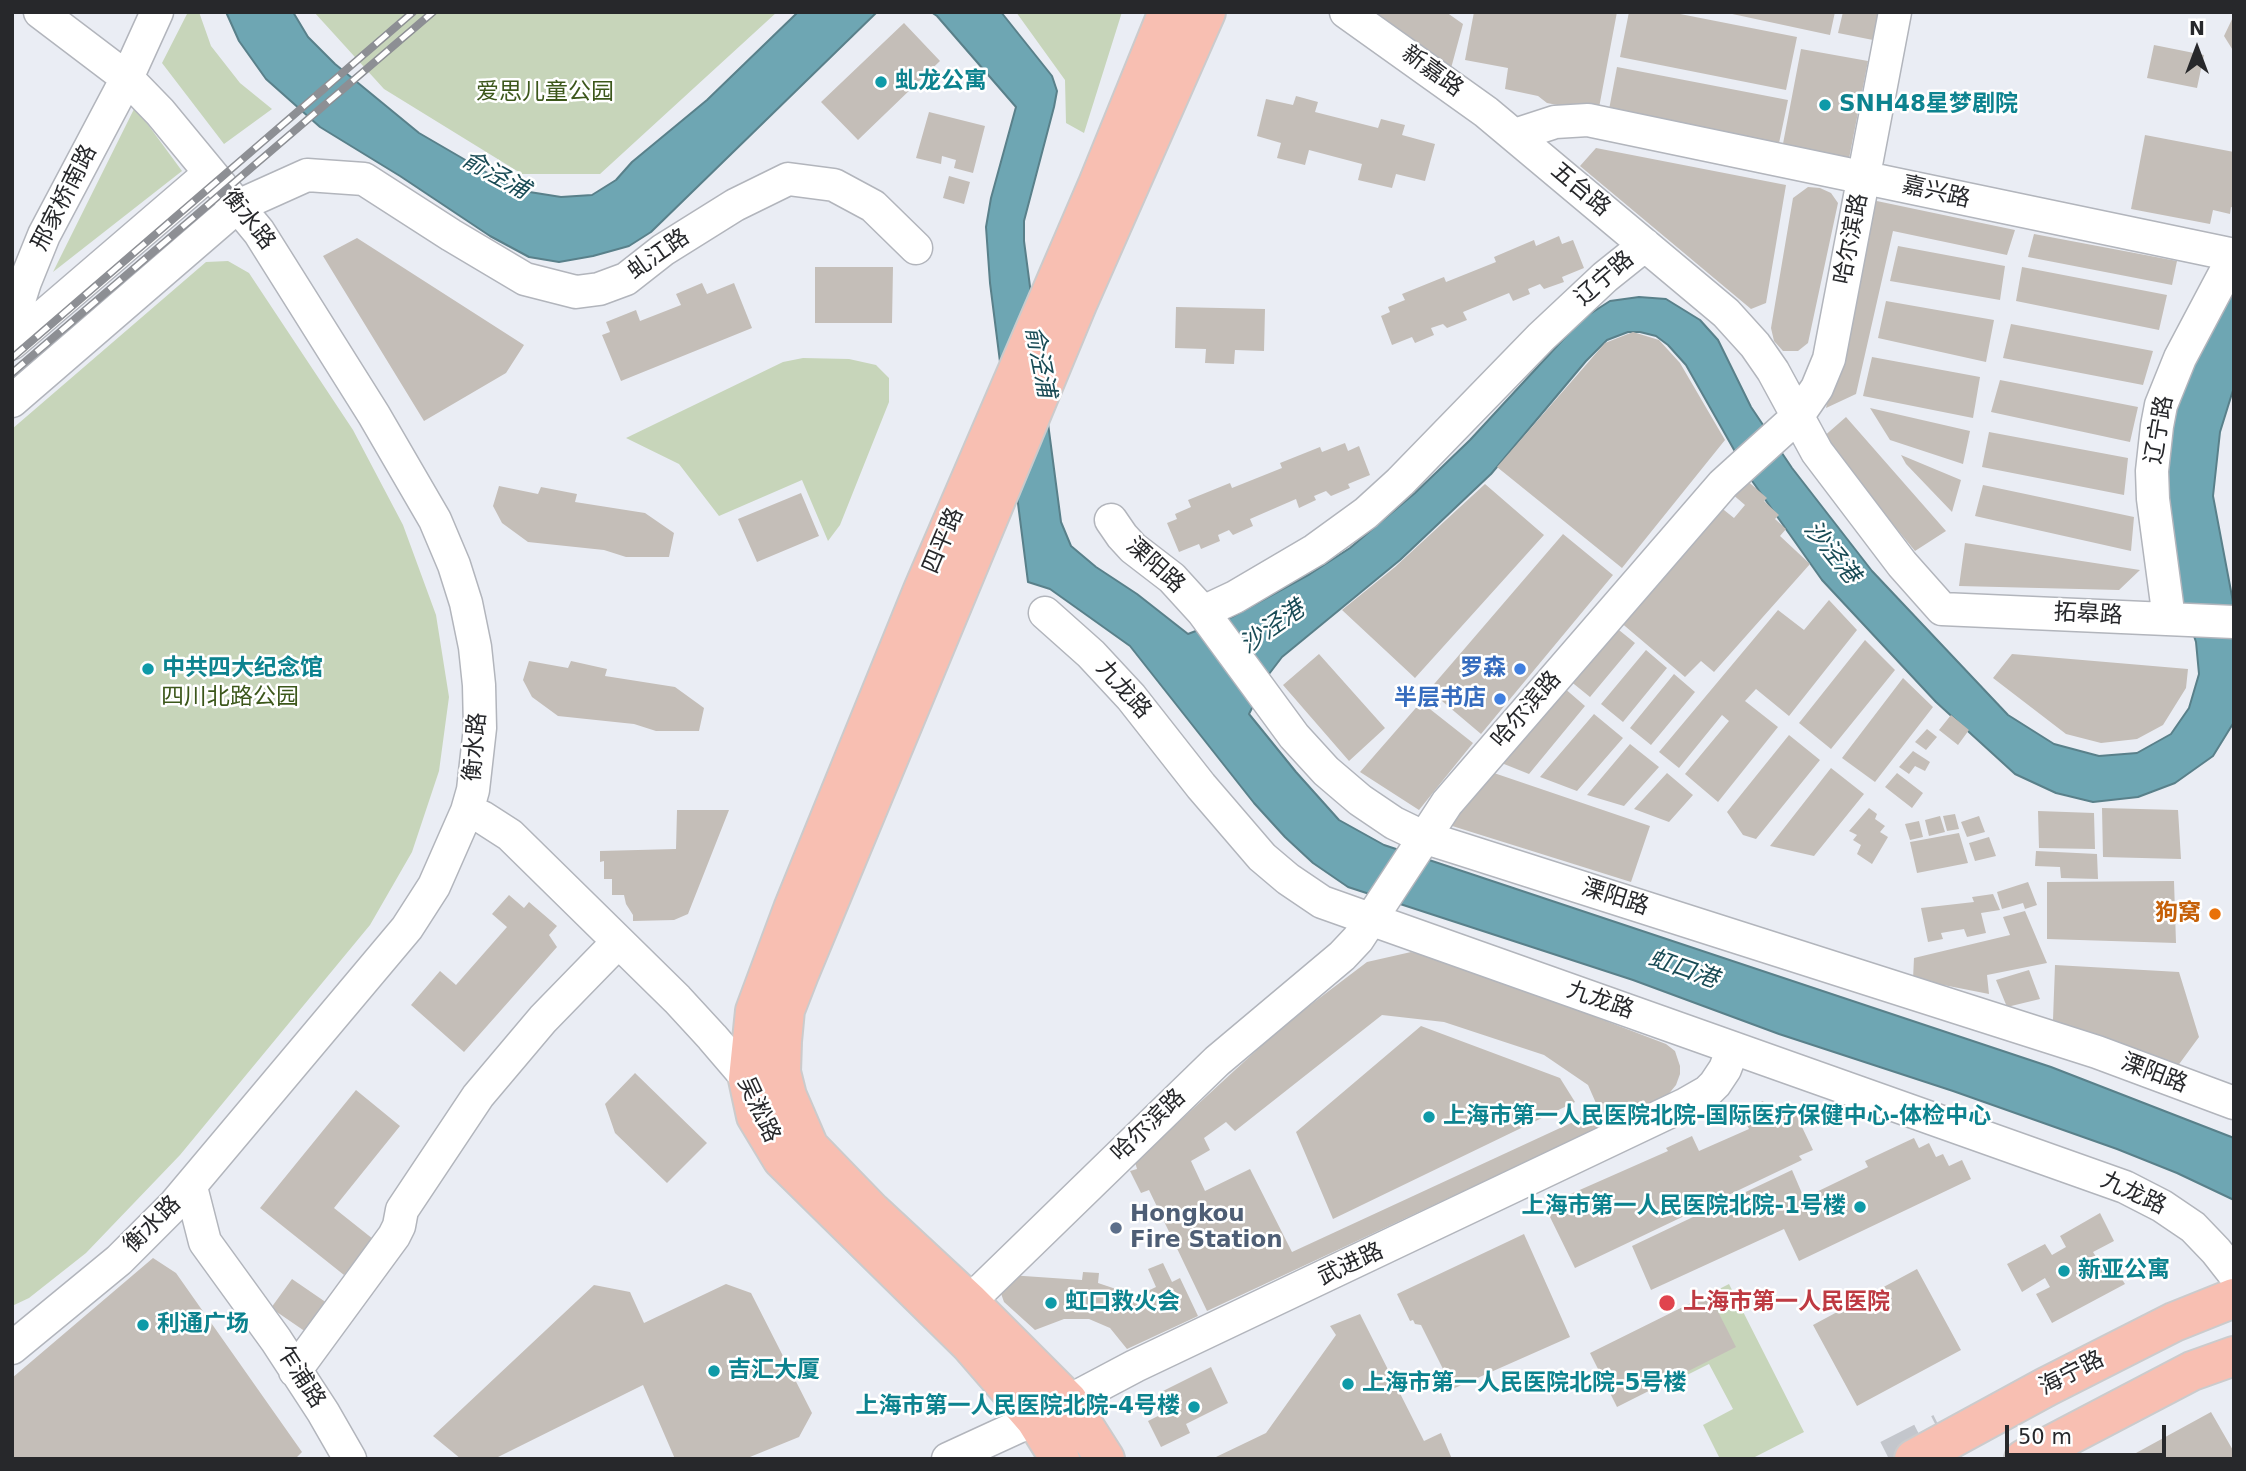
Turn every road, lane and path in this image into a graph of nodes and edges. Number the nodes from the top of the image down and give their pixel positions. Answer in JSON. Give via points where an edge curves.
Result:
{"nodes":[{"id":1,"x":40,"y":12,"type":"edge"},
{"id":2,"x":157,"y":12,"type":"edge"},
{"id":3,"x":1168,"y":12,"type":"edge"},
{"id":4,"x":1206,"y":12,"type":"edge"},
{"id":5,"x":1346,"y":12,"type":"edge"},
{"id":6,"x":1895,"y":12,"type":"edge"},
{"id":7,"x":127,"y":78,"type":"junction"},
{"id":8,"x":1515,"y":135,"type":"junction"},
{"id":9,"x":210,"y":173,"type":"junction"},
{"id":10,"x":1864,"y":177,"type":"junction"},
{"id":11,"x":238,"y":206,"type":"junction"},
{"id":12,"x":1645,"y":245,"type":"junction"},
{"id":13,"x":916,"y":248,"type":"dead end"},
{"id":14,"x":2234,"y":256,"type":"edge"},
{"id":15,"x":12,"y":323,"type":"edge"},
{"id":16,"x":12,"y":344,"type":"edge"},
{"id":17,"x":23,"y":392,"type":"edge"},
{"id":18,"x":1788,"y":425,"type":"junction"},
{"id":19,"x":1111,"y":520,"type":"dead end"},
{"id":20,"x":1942,"y":609,"type":"joint"},
{"id":21,"x":1045,"y":613,"type":"dead end"},
{"id":22,"x":1207,"y":619,"type":"junction"},
{"id":23,"x":2180,"y":619,"type":"junction"},
{"id":24,"x":2234,"y":622,"type":"edge"},
{"id":25,"x":467,"y":811,"type":"junction"},
{"id":26,"x":1419,"y":843,"type":"junction"},
{"id":27,"x":1378,"y":912,"type":"junction"},
{"id":28,"x":618,"y":942,"type":"junction"},
{"id":29,"x":1732,"y":1048,"type":"junction"},
{"id":30,"x":764,"y":1076,"type":"junction"},
{"id":31,"x":2234,"y":1103,"type":"edge"},
{"id":32,"x":191,"y":1187,"type":"junction"},
{"id":33,"x":2234,"y":1274,"type":"edge"},
{"id":34,"x":2234,"y":1298,"type":"edge"},
{"id":35,"x":969,"y":1302,"type":"junction"},
{"id":36,"x":12,"y":1348,"type":"edge"},
{"id":37,"x":2234,"y":1356,"type":"edge"},
{"id":38,"x":295,"y":1371,"type":"junction"},
{"id":39,"x":1068,"y":1401,"type":"junction"},
{"id":40,"x":1035,"y":1419,"type":"junction"},
{"id":41,"x":350,"y":1459,"type":"edge"},
{"id":42,"x":948,"y":1459,"type":"edge"},
{"id":43,"x":1060,"y":1459,"type":"edge"},
{"id":44,"x":1105,"y":1459,"type":"edge"},
{"id":45,"x":1914,"y":1459,"type":"tunnel mouth"},
{"id":46,"x":2024,"y":1459,"type":"edge"}],
"edges":[{"from":1,"to":7,"type":"street","name":"衡水路"},
{"from":2,"to":7,"type":"street","name":"邢家桥南路"},
{"from":3,"to":30,"type":"main road","name":"四平路","via":[[793,909],[755,1011]]},
{"from":4,"to":30,"type":"main road","name":"四平路","via":[[1078,302],[785,1010]]},
{"from":5,"to":8,"type":"street","name":"新嘉路"},
{"from":6,"to":10,"type":"street","name":"哈尔滨路"},
{"from":7,"to":9,"type":"street","name":"衡水路"},
{"from":7,"to":15,"type":"street","name":"邢家桥南路","via":[[44,235]]},
{"from":8,"to":10,"type":"street","name":"嘉兴路","via":[[1555,122],[1588,120]]},
{"from":8,"to":12,"type":"street","name":"五台路"},
{"from":9,"to":11,"type":"street","name":"衡水路"},
{"from":9,"to":16,"type":"street"},
{"from":10,"to":14,"type":"street","name":"嘉兴路"},
{"from":10,"to":18,"type":"street","name":"哈尔滨路","via":[[1829,359],[1817,388]]},
{"from":11,"to":13,"type":"street","name":"虬江路","via":[[307,175],[364,178],[525,279],[576,292],[626,279],[735,205],[788,179],[834,185],[873,206]]},
{"from":11,"to":17,"type":"street","name":"虬江路"},
{"from":11,"to":25,"type":"street","name":"衡水路","via":[[274,254],[374,415],[435,520],[454,565],[466,603],[479,685],[478,759]]},
{"from":12,"to":18,"type":"street","name":"辽宁路","via":[[1741,327],[1773,371]]},
{"from":12,"to":22,"type":"street","name":"辽宁路","via":[[1549,329],[1366,513]]},
{"from":14,"to":23,"type":"street","name":"辽宁路","via":[[2180,358],[2157,426],[2153,499]]},
{"from":16,"to":17,"type":"street"},
{"from":18,"to":20,"type":"street","name":"辽宁路","via":[[1817,452]]},
{"from":18,"to":26,"type":"street","name":"哈尔滨路","via":[[1723,484],[1447,803]]},
{"from":19,"to":22,"type":"street","name":"溧阳路","via":[[1133,548],[1172,578]]},
{"from":20,"to":23,"type":"street","name":"拓皋路"},
{"from":21,"to":27,"type":"street","name":"九龙路","via":[[1123,688],[1262,857],[1322,902]]},
{"from":22,"to":26,"type":"street","name":"溧阳路","via":[[1294,736],[1326,771]]},
{"from":23,"to":24,"type":"street","name":"拓皋路"},
{"from":25,"to":28,"type":"street","name":"吴淞路","via":[[510,835]]},
{"from":25,"to":32,"type":"street","name":"衡水路","via":[[434,886],[407,928]]},
{"from":26,"to":27,"type":"street","name":"哈尔滨路"},
{"from":26,"to":31,"type":"street","name":"溧阳路","via":[[2097,1052]]},
{"from":27,"to":29,"type":"street","name":"九龙路"},
{"from":27,"to":35,"type":"street","name":"哈尔滨路","via":[[1342,956],[1209,1069]]},
{"from":28,"to":30,"type":"street","name":"吴淞路","via":[[712,1037]]},
{"from":28,"to":38,"type":"street","via":[[543,1019],[478,1096],[402,1210],[394,1236]]},
{"from":29,"to":33,"type":"street","name":"九龙路","via":[[2125,1187],[2193,1227]]},
{"from":29,"to":39,"type":"street","name":"武进路","via":[[1715,1084],[1686,1104]]},
{"from":30,"to":35,"type":"main road","name":"吴淞路","via":[[786,1096],[810,1147]]},
{"from":30,"to":40,"type":"main road","name":"吴淞路","via":[[756,1116],[782,1159],[947,1321]]},
{"from":32,"to":36,"type":"street","name":"衡水路","via":[[119,1260]]},
{"from":32,"to":38,"type":"street","name":"乍浦路","via":[[205,1242]]},
{"from":34,"to":45,"type":"main road","name":"海宁路","via":[[2174,1322]]},
{"from":35,"to":39,"type":"main road","name":"吴淞路"},
{"from":37,"to":46,"type":"main road","via":[[2192,1371]]},
{"from":38,"to":41,"type":"street","name":"乍浦路"},
{"from":39,"to":40,"type":"street","name":"武进路"},
{"from":39,"to":44,"type":"main road","name":"吴淞路"},
{"from":40,"to":42,"type":"street","name":"武进路"},
{"from":40,"to":43,"type":"main road","name":"吴淞路"}]}
